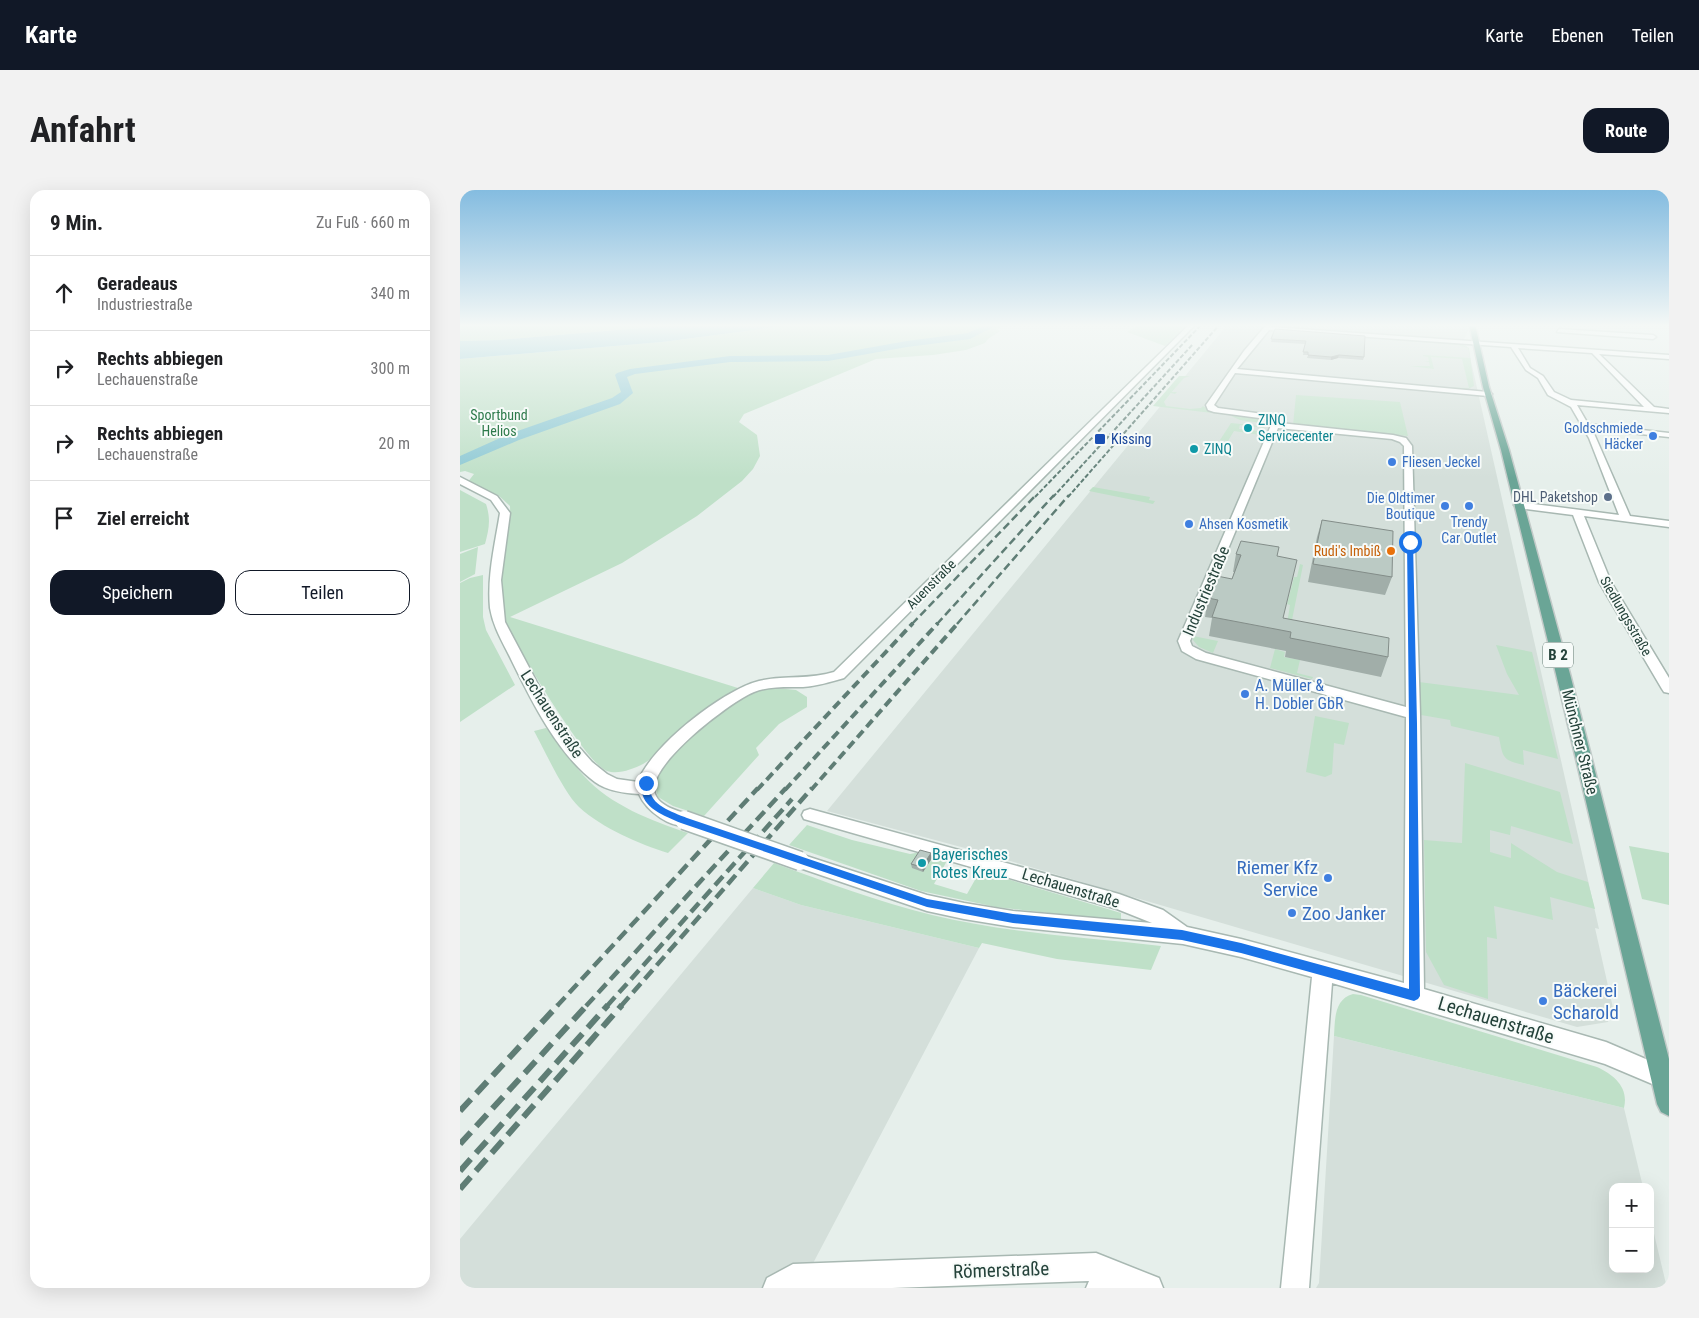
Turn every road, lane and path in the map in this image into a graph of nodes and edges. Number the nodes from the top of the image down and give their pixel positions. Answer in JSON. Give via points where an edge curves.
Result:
{"nodes":[{"id":1,"x":1141,"y":375,"type":"edge"},
{"id":2,"x":1230,"y":375,"type":"edge"},
{"id":3,"x":1280,"y":375,"type":"edge"},
{"id":4,"x":1484,"y":375,"type":"edge"},
{"id":5,"x":1538,"y":375,"type":"edge"},
{"id":6,"x":1617,"y":375,"type":"edge"},
{"id":7,"x":1488,"y":394,"type":"junction"},
{"id":8,"x":1569,"y":402,"type":"junction"},
{"id":9,"x":1652,"y":410,"type":"junction"},
{"id":10,"x":1669,"y":411,"type":"edge"},
{"id":11,"x":1274,"y":426,"type":"junction"},
{"id":12,"x":1587,"y":426,"type":"junction"},
{"id":13,"x":1668,"y":436,"type":"edge"},
{"id":14,"x":460,"y":480,"type":"edge"},
{"id":15,"x":1519,"y":504,"type":"junction"},
{"id":16,"x":1578,"y":512,"type":"junction"},
{"id":17,"x":1626,"y":518,"type":"junction"},
{"id":18,"x":1669,"y":524,"type":"edge"},
{"id":19,"x":1669,"y":689,"type":"edge"},
{"id":20,"x":1413,"y":714,"type":"junction"},
{"id":21,"x":645,"y":789,"type":"junction"},
{"id":22,"x":810,"y":815,"type":"dead end"},
{"id":23,"x":1182,"y":935,"type":"junction"},
{"id":24,"x":1323,"y":971,"type":"junction"},
{"id":25,"x":1414,"y":996,"type":"junction"},
{"id":26,"x":1665,"y":1078,"type":"edge"},
{"id":27,"x":1669,"y":1104,"type":"edge"},
{"id":28,"x":1104,"y":1280,"type":"edge"},
{"id":29,"x":777,"y":1288,"type":"edge"},
{"id":30,"x":1148,"y":1288,"type":"edge"},
{"id":31,"x":1295,"y":1288,"type":"edge"}],
"edges":[{"from":1,"to":21,"type":"street","name":"Auenstraße","via":[[839,675],[823,682],[767,684],[733,696],[660,759]]},
{"from":2,"to":11,"type":"street","via":[[1211,408],[1271,418],[1275,421]]},
{"from":3,"to":7,"type":"street"},
{"from":4,"to":7,"type":"main road","name":"Münchner Straße","number":"B 2"},
{"from":5,"to":8,"type":"street","via":[[1551,393]]},
{"from":6,"to":9,"type":"street"},
{"from":7,"to":15,"type":"main road","name":"Münchner Straße","number":"B 2"},
{"from":8,"to":9,"type":"street"},
{"from":8,"to":12,"type":"street"},
{"from":9,"to":10,"type":"street"},
{"from":11,"to":20,"type":"street","via":[[1393,437],[1403,440],[1408,446]]},
{"from":11,"to":20,"type":"street","name":"Industriestraße","via":[[1184,641],[1187,648],[1210,658]]},
{"from":12,"to":13,"type":"street"},
{"from":12,"to":17,"type":"street"},
{"from":14,"to":21,"type":"street","name":"Lechauenstraße","via":[[494,498],[504,513],[496,560],[495,603],[499,622],[553,721],[580,760],[602,779],[619,786]]},
{"from":15,"to":16,"type":"street"},
{"from":15,"to":26,"type":"main road","name":"Münchner Straße","number":"B 2"},
{"from":16,"to":17,"type":"street"},
{"from":16,"to":19,"type":"street","name":"Siedlungsstraße","via":[[1605,582]]},
{"from":17,"to":18,"type":"street"},
{"from":20,"to":25,"type":"street"},
{"from":21,"to":23,"type":"street","name":"Lechauenstraße","bridge":true,"via":[[652,805],[684,820],[927,903],[1013,919]]},
{"from":22,"to":23,"type":"street","name":"Lechauenstraße","via":[[1119,902],[1156,916]]},
{"from":23,"to":24,"type":"street","name":"Lechauenstraße"},
{"from":24,"to":25,"type":"street","name":"Lechauenstraße"},
{"from":24,"to":31,"type":"street"},
{"from":25,"to":26,"type":"street","name":"Lechauenstraße","via":[[1606,1053]]},
{"from":26,"to":27,"type":"main road","name":"Münchner Straße","number":"B 2"},
{"from":28,"to":29,"type":"street","name":"Römerstraße","via":[[1096,1266],[793,1278]]},
{"from":28,"to":30,"type":"street","name":"Römerstraße"}]}
